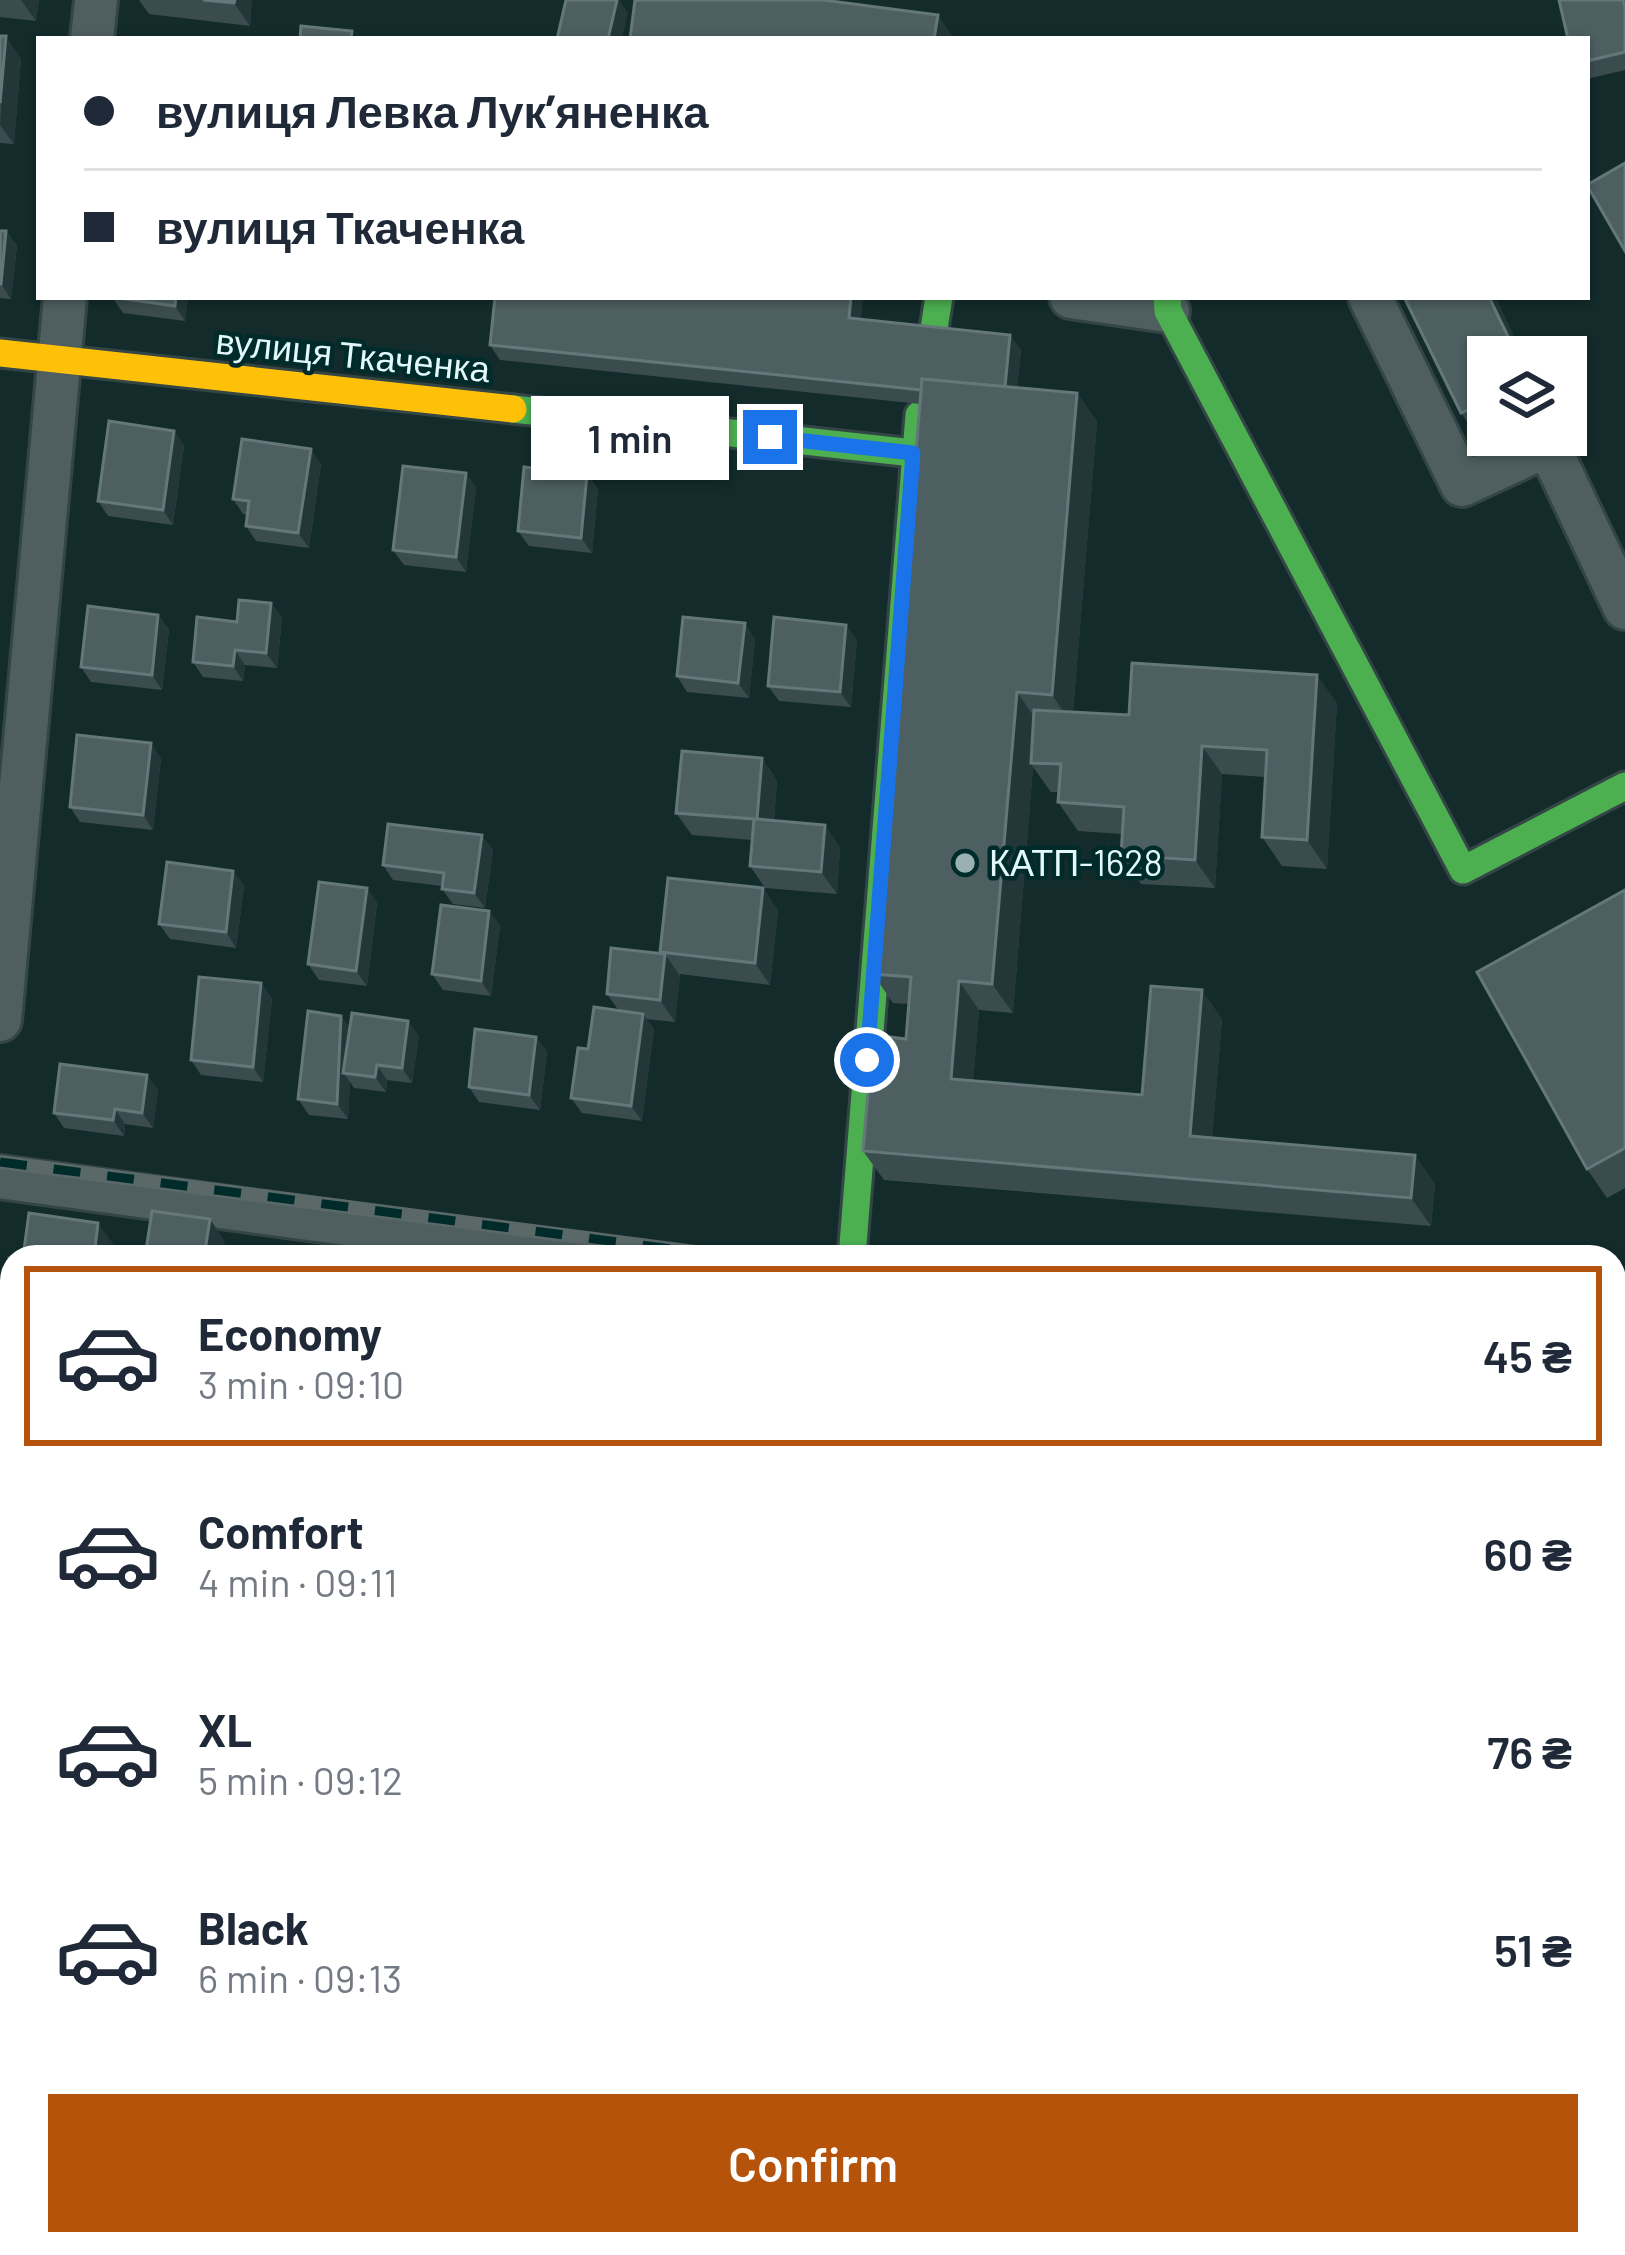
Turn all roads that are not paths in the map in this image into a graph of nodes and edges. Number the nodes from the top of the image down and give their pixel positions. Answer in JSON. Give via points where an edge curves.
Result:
{"nodes":[{"id":1,"x":96,"y":0,"type":"edge"},
{"id":2,"x":92,"y":36,"type":"edge"},
{"id":3,"x":64,"y":300,"type":"edge"},
{"id":4,"x":939,"y":300,"type":"edge"},
{"id":5,"x":1112,"y":300,"type":"edge"},
{"id":6,"x":1371,"y":300,"type":"edge"},
{"id":7,"x":1167,"y":304,"type":"edge"},
{"id":8,"x":932,"y":340,"type":"edge"},
{"id":9,"x":0,"y":353,"type":"edge"},
{"id":10,"x":58,"y":359,"type":"junction"},
{"id":11,"x":921,"y":404,"type":"edge"},
{"id":12,"x":913,"y":453,"type":"junction"},
{"id":13,"x":1625,"y":608,"type":"edge"},
{"id":14,"x":1625,"y":786,"type":"edge"},
{"id":15,"x":0,"y":1020,"type":"edge"},
{"id":16,"x":0,"y":1177,"type":"edge"},
{"id":17,"x":502,"y":1245,"type":"edge"},
{"id":18,"x":854,"y":1245,"type":"edge"}],
"edges":[{"from":1,"to":2,"type":"street"},
{"from":3,"to":10,"type":"street"},
{"from":4,"to":8,"type":"street"},
{"from":5,"to":7,"type":"street"},
{"from":6,"to":13,"type":"street","via":[[1462,485],[1548,446]]},
{"from":7,"to":14,"type":"street","via":[[1463,871]]},
{"from":9,"to":10,"type":"street","name":"вулиця Ткаченка"},
{"from":10,"to":12,"type":"street","name":"вулиця Ткаченка"},
{"from":10,"to":15,"type":"street"},
{"from":11,"to":12,"type":"street"},
{"from":12,"to":18,"type":"street"},
{"from":16,"to":17,"type":"street"}]}
